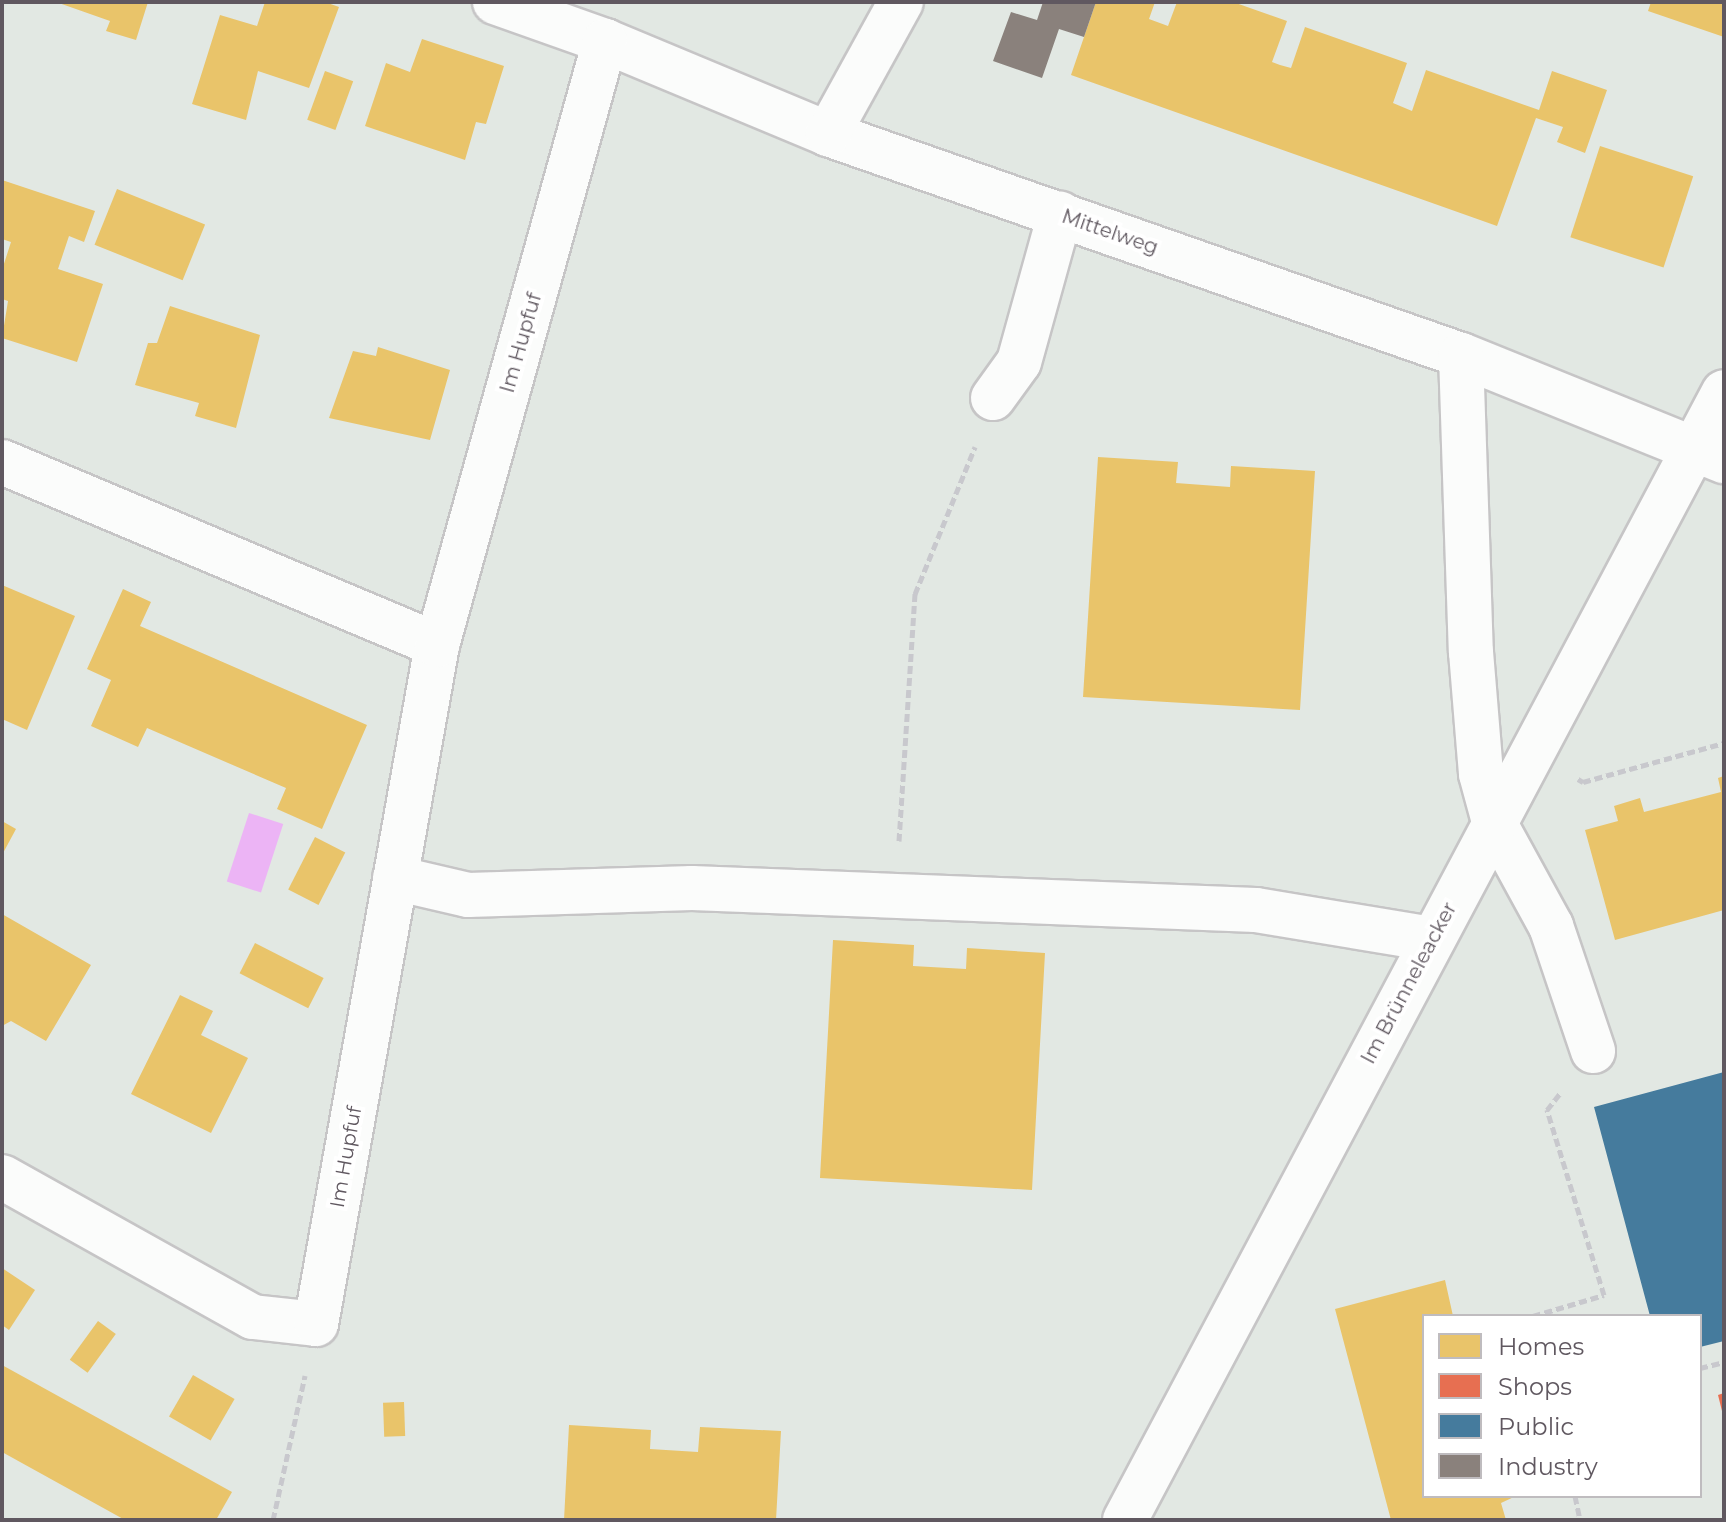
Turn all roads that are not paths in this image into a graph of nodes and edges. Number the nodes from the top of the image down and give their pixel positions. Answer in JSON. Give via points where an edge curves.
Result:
{"nodes":[{"id":1,"x":495,"y":2,"type":"edge"},
{"id":2,"x":901,"y":2,"type":"edge"},
{"id":3,"x":605,"y":41,"type":"junction"},
{"id":4,"x":828,"y":134,"type":"junction"},
{"id":5,"x":1060,"y":214,"type":"junction"},
{"id":6,"x":1461,"y":355,"type":"junction"},
{"id":7,"x":1724,"y":392,"type":"edge"},
{"id":8,"x":993,"y":398,"type":"road end"},
{"id":9,"x":1709,"y":454,"type":"edge"},
{"id":10,"x":2,"y":462,"type":"edge"},
{"id":11,"x":437,"y":645,"type":"junction"},
{"id":12,"x":1494,"y":822,"type":"junction"},
{"id":13,"x":395,"y":878,"type":"junction"},
{"id":14,"x":1432,"y":939,"type":"junction"},
{"id":15,"x":1593,"y":1051,"type":"road end"},
{"id":16,"x":2,"y":1177,"type":"edge"},
{"id":17,"x":1125,"y":1520,"type":"edge"}],
"edges":[{"from":1,"to":3,"type":"street","name":"Mittelweg"},
{"from":2,"to":4,"type":"street"},
{"from":3,"to":4,"type":"street","name":"Mittelweg"},
{"from":3,"to":11,"type":"street","name":"Im Hupfuf"},
{"from":4,"to":5,"type":"street","name":"Mittelweg"},
{"from":5,"to":6,"type":"street","name":"Mittelweg"},
{"from":5,"to":8,"type":"street","via":[[1019,362]]},
{"from":6,"to":9,"type":"street","name":"Mittelweg"},
{"from":6,"to":12,"type":"street","via":[[1471,652],[1481,774]]},
{"from":7,"to":9,"type":"street","name":"Im Brünneleacker"},
{"from":9,"to":12,"type":"street","name":"Im Brünneleacker"},
{"from":10,"to":11,"type":"street"},
{"from":11,"to":13,"type":"street","name":"Im Hupfuf"},
{"from":12,"to":14,"type":"street","name":"Im Brünneleacker"},
{"from":12,"to":15,"type":"street","via":[[1551,926]]},
{"from":13,"to":14,"type":"street","via":[[468,895],[692,888],[1256,910]]},
{"from":13,"to":16,"type":"street","name":"Im Hupfuf","via":[[316,1324],[253,1317]]},
{"from":14,"to":17,"type":"street","name":"Im Brünneleacker"}]}
